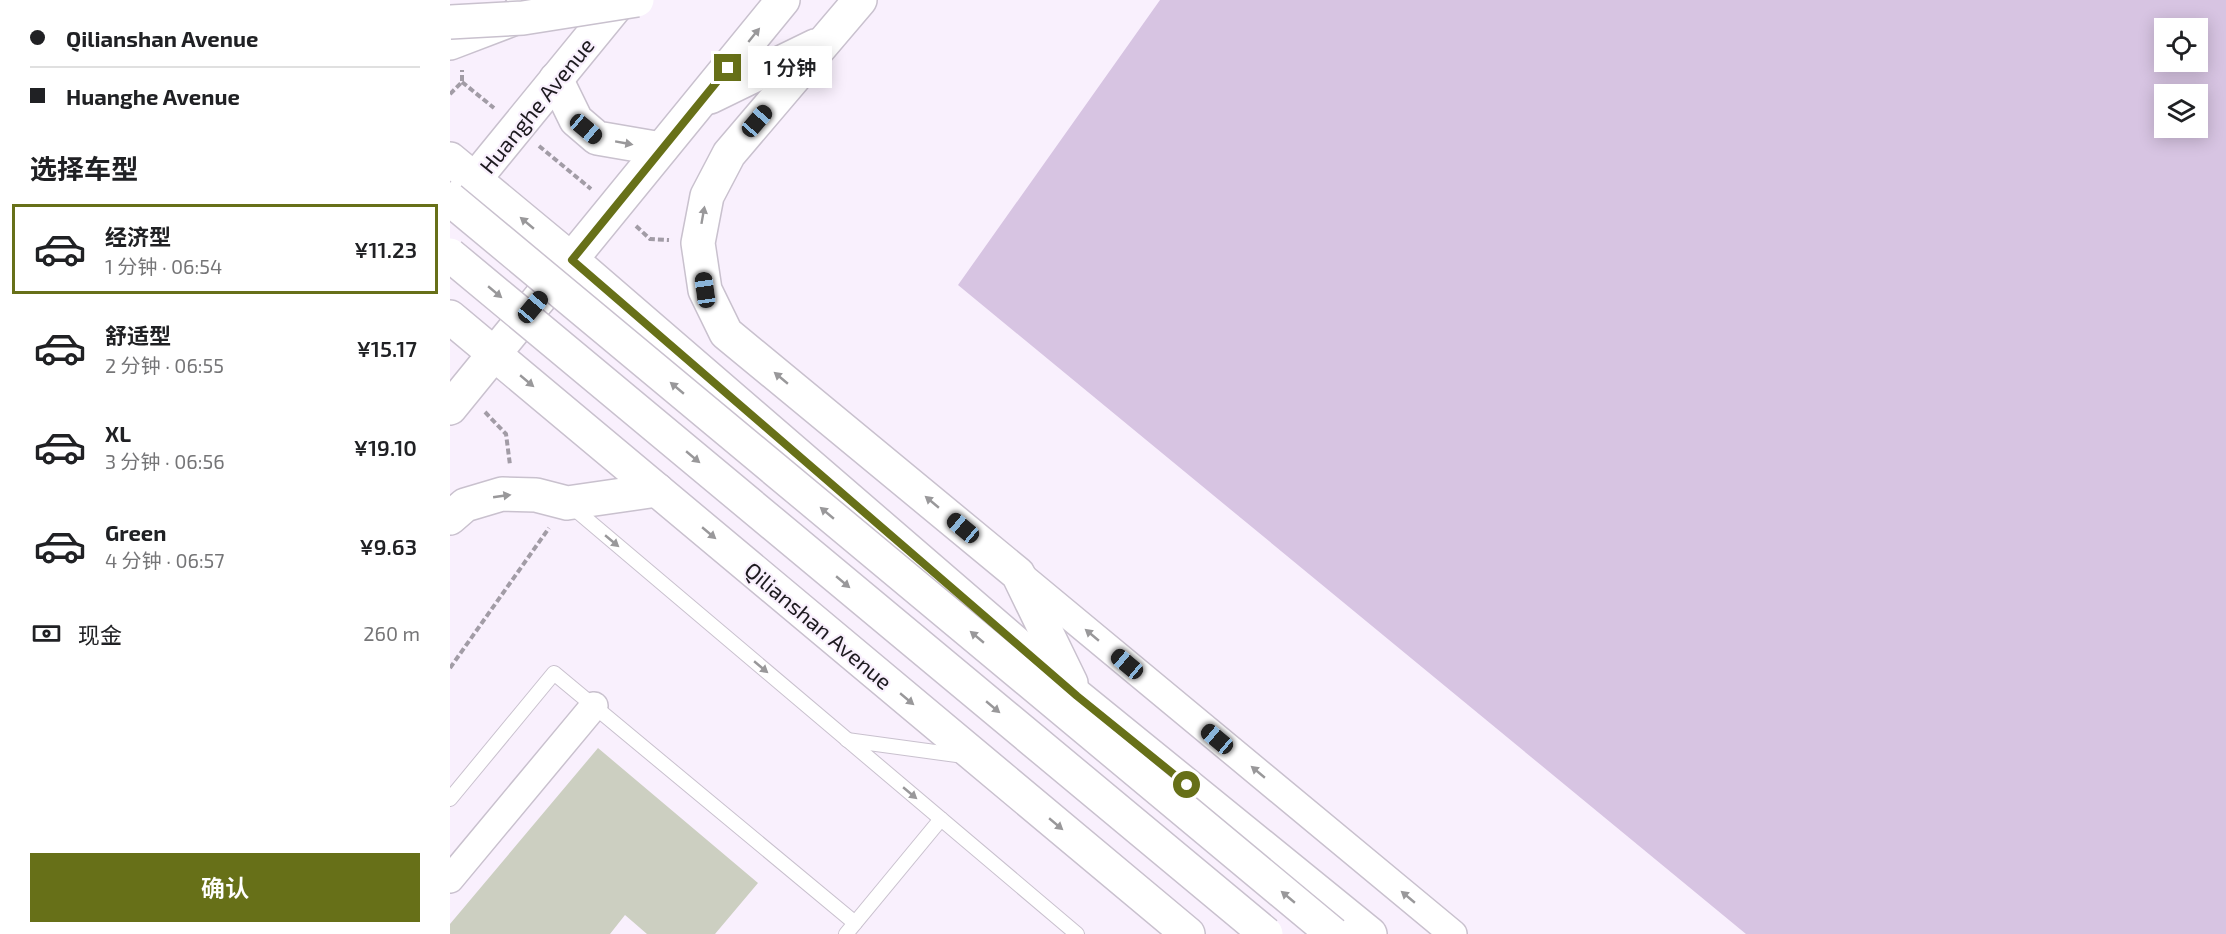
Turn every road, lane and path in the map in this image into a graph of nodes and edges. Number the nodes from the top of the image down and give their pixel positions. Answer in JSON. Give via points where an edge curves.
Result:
{"nodes":[{"id":1,"x":529,"y":0,"type":"edge"},
{"id":2,"x":621,"y":0,"type":"edge"},
{"id":3,"x":637,"y":0,"type":"edge"},
{"id":4,"x":783,"y":0,"type":"edge"},
{"id":5,"x":860,"y":0,"type":"edge"},
{"id":6,"x":450,"y":22,"type":"edge"},
{"id":7,"x":827,"y":40,"type":"junction"},
{"id":8,"x":450,"y":43,"type":"edge"},
{"id":9,"x":556,"y":80,"type":"junction"},
{"id":10,"x":462,"y":82,"type":"dead end"},
{"id":11,"x":700,"y":101,"type":"junction"},
{"id":12,"x":517,"y":128,"type":"junction"},
{"id":13,"x":661,"y":149,"type":"junction"},
{"id":14,"x":458,"y":179,"type":"edge"},
{"id":15,"x":614,"y":208,"type":"junction"},
{"id":16,"x":450,"y":209,"type":"edge"},
{"id":17,"x":698,"y":243,"type":"junction"},
{"id":18,"x":450,"y":255,"type":"edge"},
{"id":19,"x":572,"y":260,"type":"junction"},
{"id":20,"x":450,"y":317,"type":"edge"},
{"id":21,"x":494,"y":353,"type":"junction"},
{"id":22,"x":457,"y":399,"type":"edge"},
{"id":23,"x":657,"y":490,"type":"junction"},
{"id":24,"x":514,"y":495,"type":"junction"},
{"id":25,"x":567,"y":503,"type":"junction"},
{"id":26,"x":450,"y":518,"type":"edge"},
{"id":27,"x":1018,"y":574,"type":"junction"},
{"id":28,"x":450,"y":668,"type":"edge"},
{"id":29,"x":1077,"y":696,"type":"junction"},
{"id":30,"x":594,"y":706,"type":"junction"},
{"id":31,"x":847,"y":740,"type":"junction"},
{"id":32,"x":978,"y":758,"type":"junction"},
{"id":33,"x":450,"y":799,"type":"edge"},
{"id":34,"x":941,"y":819,"type":"junction"},
{"id":35,"x":450,"y":879,"type":"edge"},
{"id":36,"x":855,"y":923,"type":"junction"},
{"id":37,"x":846,"y":934,"type":"edge"},
{"id":38,"x":1077,"y":934,"type":"edge"},
{"id":39,"x":1188,"y":934,"type":"edge"},
{"id":40,"x":1266,"y":934,"type":"edge"},
{"id":41,"x":1333,"y":934,"type":"edge"},
{"id":42,"x":1370,"y":934,"type":"edge"},
{"id":43,"x":1453,"y":934,"type":"edge"}],
"edges":[{"from":1,"to":8,"type":"main road","via":[[513,19]]},
{"from":2,"to":9,"type":"main road","name":"Huanghe Avenue"},
{"from":3,"to":6,"type":"main road","bridge":true,"via":[[522,18]]},
{"from":11,"to":4,"type":"main road","one_way":true},
{"from":5,"to":7,"type":"main road"},
{"from":7,"to":11,"type":"main road"},
{"from":17,"to":7,"type":"main road","one_way":true,"via":[[707,196],[729,154]]},
{"from":9,"to":12,"type":"main road","name":"Huanghe Avenue"},
{"from":9,"to":13,"type":"main road","one_way":true,"via":[[576,120],[597,138]]},
{"from":10,"to":12,"type":"path"},
{"from":11,"to":13,"type":"main road"},
{"from":12,"to":14,"type":"main road","name":"Huanghe Avenue"},
{"from":12,"to":15,"type":"path"},
{"from":13,"to":15,"type":"main road"},
{"from":14,"to":16,"type":"main road","name":"Huanghe Avenue"},
{"from":19,"to":14,"type":"main road","one_way":true},
{"from":41,"to":14,"type":"main road","one_way":true,"bridge":true},
{"from":15,"to":17,"type":"path","via":[[650,239]]},
{"from":15,"to":19,"type":"main road"},
{"from":27,"to":17,"type":"main road","one_way":true,"via":[[726,333],[705,290]]},
{"from":18,"to":40,"type":"main road","one_way":true,"bridge":true},
{"from":19,"to":21,"type":"main road"},
{"from":19,"to":29,"type":"main road"},
{"from":20,"to":21,"type":"main road","name":"Qilianshan Avenue"},
{"from":21,"to":22,"type":"main road"},
{"from":21,"to":23,"type":"main road","name":"Qilianshan Avenue","one_way":true},
{"from":22,"to":24,"type":"path","via":[[506,434]]},
{"from":23,"to":25,"type":"main road"},
{"from":23,"to":32,"type":"main road","name":"Qilianshan Avenue","one_way":true},
{"from":24,"to":25,"type":"main road","via":[[536,495]]},
{"from":26,"to":24,"type":"main road","one_way":true,"via":[[465,505]]},
{"from":25,"to":28,"type":"path"},
{"from":25,"to":31,"type":"lane","one_way":true},
{"from":27,"to":29,"type":"main road"},
{"from":43,"to":27,"type":"street","one_way":true},
{"from":29,"to":42,"type":"main road"},
{"from":30,"to":33,"type":"lane","via":[[554,673]]},
{"from":30,"to":35,"type":"street"},
{"from":30,"to":36,"type":"lane"},
{"from":31,"to":32,"type":"lane"},
{"from":31,"to":34,"type":"lane","one_way":true},
{"from":32,"to":39,"type":"main road","name":"Qilianshan Avenue","one_way":true},
{"from":34,"to":36,"type":"lane"},
{"from":34,"to":38,"type":"lane"},
{"from":36,"to":37,"type":"lane"}]}
